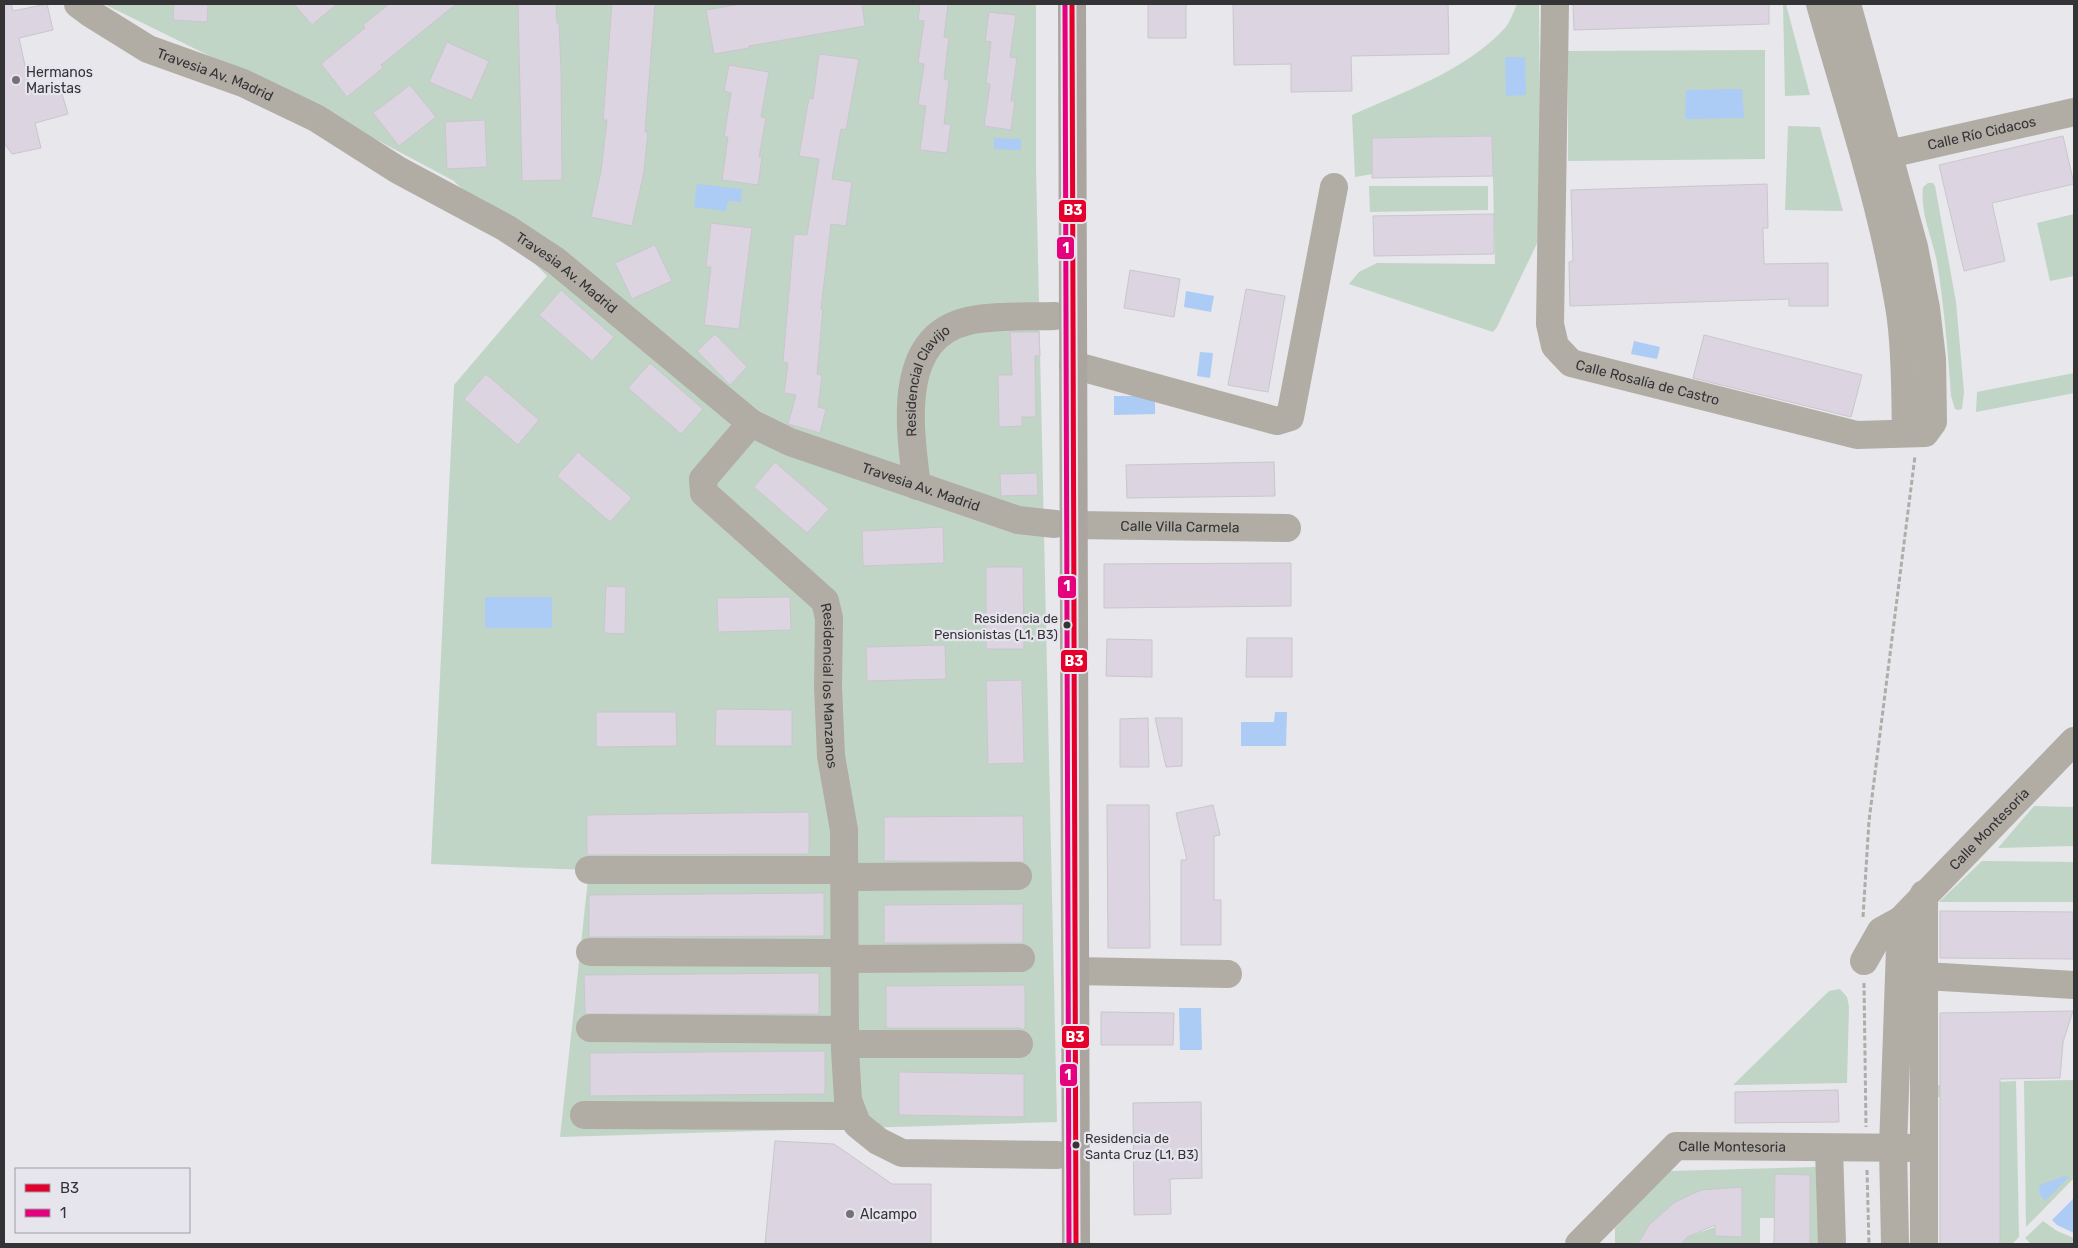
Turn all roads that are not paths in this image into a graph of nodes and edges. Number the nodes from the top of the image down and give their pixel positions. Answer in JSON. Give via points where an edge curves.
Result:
{"nodes":[{"id":1,"x":78,"y":4,"type":"edge"},
{"id":2,"x":1054,"y":4,"type":"edge"},
{"id":3,"x":1072,"y":4,"type":"edge"},
{"id":4,"x":1555,"y":4,"type":"edge"},
{"id":5,"x":1820,"y":4,"type":"edge"},
{"id":6,"x":1846,"y":4,"type":"edge"},
{"id":7,"x":2074,"y":112,"type":"edge"},
{"id":8,"x":1889,"y":154,"type":"junction"},
{"id":9,"x":1334,"y":187,"type":"dead end"},
{"id":10,"x":1055,"y":316,"type":"junction"},
{"id":11,"x":1073,"y":365,"type":"junction"},
{"id":12,"x":751,"y":423,"type":"junction"},
{"id":13,"x":1912,"y":433,"type":"junction"},
{"id":14,"x":917,"y":486,"type":"junction"},
{"id":15,"x":1065,"y":524,"type":"junction"},
{"id":16,"x":1286,"y":528,"type":"dead end"},
{"id":17,"x":2074,"y":741,"type":"edge"},
{"id":18,"x":589,"y":870,"type":"dead end"},
{"id":19,"x":844,"y":874,"type":"junction"},
{"id":20,"x":1018,"y":876,"type":"dead end"},
{"id":21,"x":1924,"y":894,"type":"junction"},
{"id":22,"x":1901,"y":920,"type":"junction"},
{"id":23,"x":590,"y":952,"type":"dead end"},
{"id":24,"x":844,"y":956,"type":"junction"},
{"id":25,"x":1021,"y":958,"type":"dead end"},
{"id":26,"x":1864,"y":961,"type":"road end"},
{"id":27,"x":1075,"y":971,"type":"junction"},
{"id":28,"x":1228,"y":974,"type":"dead end"},
{"id":29,"x":1925,"y":976,"type":"junction"},
{"id":30,"x":2074,"y":984,"type":"edge"},
{"id":31,"x":590,"y":1028,"type":"dead end"},
{"id":32,"x":845,"y":1037,"type":"junction"},
{"id":33,"x":1019,"y":1044,"type":"dead end"},
{"id":34,"x":584,"y":1115,"type":"dead end"},
{"id":35,"x":854,"y":1116,"type":"junction"},
{"id":36,"x":1830,"y":1148,"type":"junction"},
{"id":37,"x":1880,"y":1148,"type":"junction"},
{"id":38,"x":1922,"y":1148,"type":"junction"},
{"id":39,"x":1057,"y":1155,"type":"junction"},
{"id":40,"x":1057,"y":1244,"type":"edge"},
{"id":41,"x":1076,"y":1244,"type":"edge"},
{"id":42,"x":1579,"y":1244,"type":"edge"},
{"id":43,"x":1832,"y":1244,"type":"edge"},
{"id":44,"x":1895,"y":1244,"type":"edge"},
{"id":45,"x":1924,"y":1244,"type":"edge"}],
"edges":[{"from":1,"to":12,"type":"street","name":"Travesia Av. Madrid","via":[[148,49],[243,83],[316,118],[398,170],[506,228],[556,261]]},
{"from":2,"to":10,"type":"main road"},
{"from":3,"to":11,"type":"main road"},
{"from":4,"to":13,"type":"street","name":"Calle Rosalía de Castro","via":[[1550,324],[1555,346],[1572,363],[1857,435]]},
{"from":5,"to":13,"type":"street","via":[[1889,252],[1900,314]]},
{"from":6,"to":8,"type":"street"},
{"from":7,"to":8,"type":"street","name":"Calle Río Cidacos"},
{"from":8,"to":13,"type":"street","via":[[1914,247],[1932,359],[1933,422],[1925,433]]},
{"from":9,"to":11,"type":"street","via":[[1290,417],[1277,421]]},
{"from":10,"to":14,"type":"street","name":"Residencial Clavijo","via":[[967,321],[940,334],[926,349],[912,384],[912,446]]},
{"from":10,"to":15,"type":"main road"},
{"from":11,"to":15,"type":"main road"},
{"from":12,"to":14,"type":"street","name":"Travesia Av. Madrid","via":[[790,442]]},
{"from":12,"to":19,"type":"street","name":"Residencial los Manzanos","via":[[702,479],[704,493],[825,602],[829,618],[831,756],[844,830]]},
{"from":14,"to":15,"type":"street","name":"Travesia Av. Madrid","via":[[1018,520]]},
{"from":15,"to":16,"type":"street","name":"Calle Villa Carmela"},
{"from":15,"to":27,"type":"main road"},
{"from":15,"to":39,"type":"main road"},
{"from":17,"to":21,"type":"street","name":"Calle Montesoria"},
{"from":18,"to":19,"type":"street"},
{"from":19,"to":20,"type":"street"},
{"from":19,"to":24,"type":"street","name":"Residencial los Manzanos"},
{"from":21,"to":22,"type":"street","name":"Calle Montesoria"},
{"from":21,"to":29,"type":"street"},
{"from":22,"to":26,"type":"street","name":"Calle Montesoria","via":[[1881,931]]},
{"from":22,"to":37,"type":"street"},
{"from":23,"to":24,"type":"street"},
{"from":24,"to":25,"type":"street"},
{"from":24,"to":32,"type":"street","name":"Residencial los Manzanos"},
{"from":27,"to":28,"type":"street"},
{"from":27,"to":41,"type":"main road"},
{"from":29,"to":30,"type":"street"},
{"from":29,"to":38,"type":"street"},
{"from":31,"to":32,"type":"street"},
{"from":32,"to":33,"type":"street"},
{"from":32,"to":35,"type":"street","name":"Residencial los Manzanos","via":[[848,1100]]},
{"from":34,"to":35,"type":"street"},
{"from":35,"to":39,"type":"street","via":[[857,1124],[878,1142],[902,1153]]},
{"from":36,"to":37,"type":"street","name":"Calle Montesoria"},
{"from":36,"to":42,"type":"street","name":"Calle Montesoria","via":[[1676,1146]]},
{"from":36,"to":43,"type":"street"},
{"from":37,"to":38,"type":"street","name":"Calle Montesoria"},
{"from":37,"to":44,"type":"street"},
{"from":38,"to":45,"type":"street"},
{"from":39,"to":40,"type":"main road"}]}
